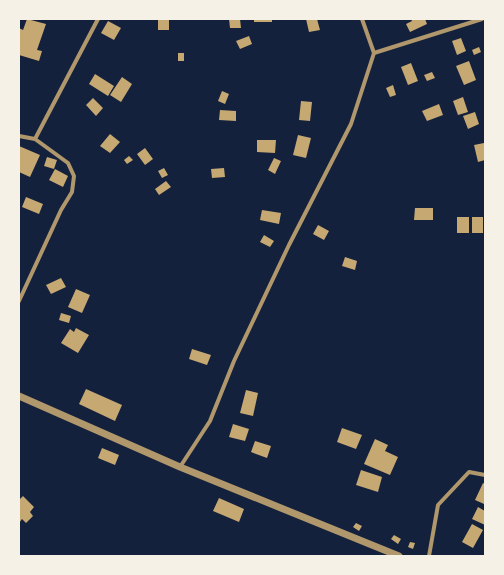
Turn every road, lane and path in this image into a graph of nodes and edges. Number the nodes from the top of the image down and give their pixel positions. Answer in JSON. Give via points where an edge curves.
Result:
{"nodes":[{"id":1,"x":98,"y":19,"type":"edge"},
{"id":2,"x":362,"y":19,"type":"edge"},
{"id":3,"x":482,"y":19,"type":"edge"},
{"id":4,"x":374,"y":53,"type":"junction"},
{"id":5,"x":19,"y":136,"type":"edge"},
{"id":6,"x":35,"y":139,"type":"junction"},
{"id":7,"x":19,"y":301,"type":"edge"},
{"id":8,"x":19,"y":396,"type":"edge"},
{"id":9,"x":180,"y":467,"type":"junction"},
{"id":10,"x":485,"y":476,"type":"edge"},
{"id":11,"x":395,"y":555,"type":"edge"},
{"id":12,"x":429,"y":556,"type":"edge"}],
"edges":[{"from":1,"to":6,"type":"street"},
{"from":2,"to":4,"type":"street"},
{"from":3,"to":4,"type":"street"},
{"from":4,"to":9,"type":"street","via":[[351,124],[289,245],[234,361],[210,421]]},
{"from":5,"to":6,"type":"street"},
{"from":6,"to":7,"type":"street","via":[[68,163],[74,176],[72,192],[61,210]]},
{"from":8,"to":9,"type":"street"},
{"from":9,"to":11,"type":"street"},
{"from":10,"to":12,"type":"street","via":[[469,472],[438,505]]}]}
